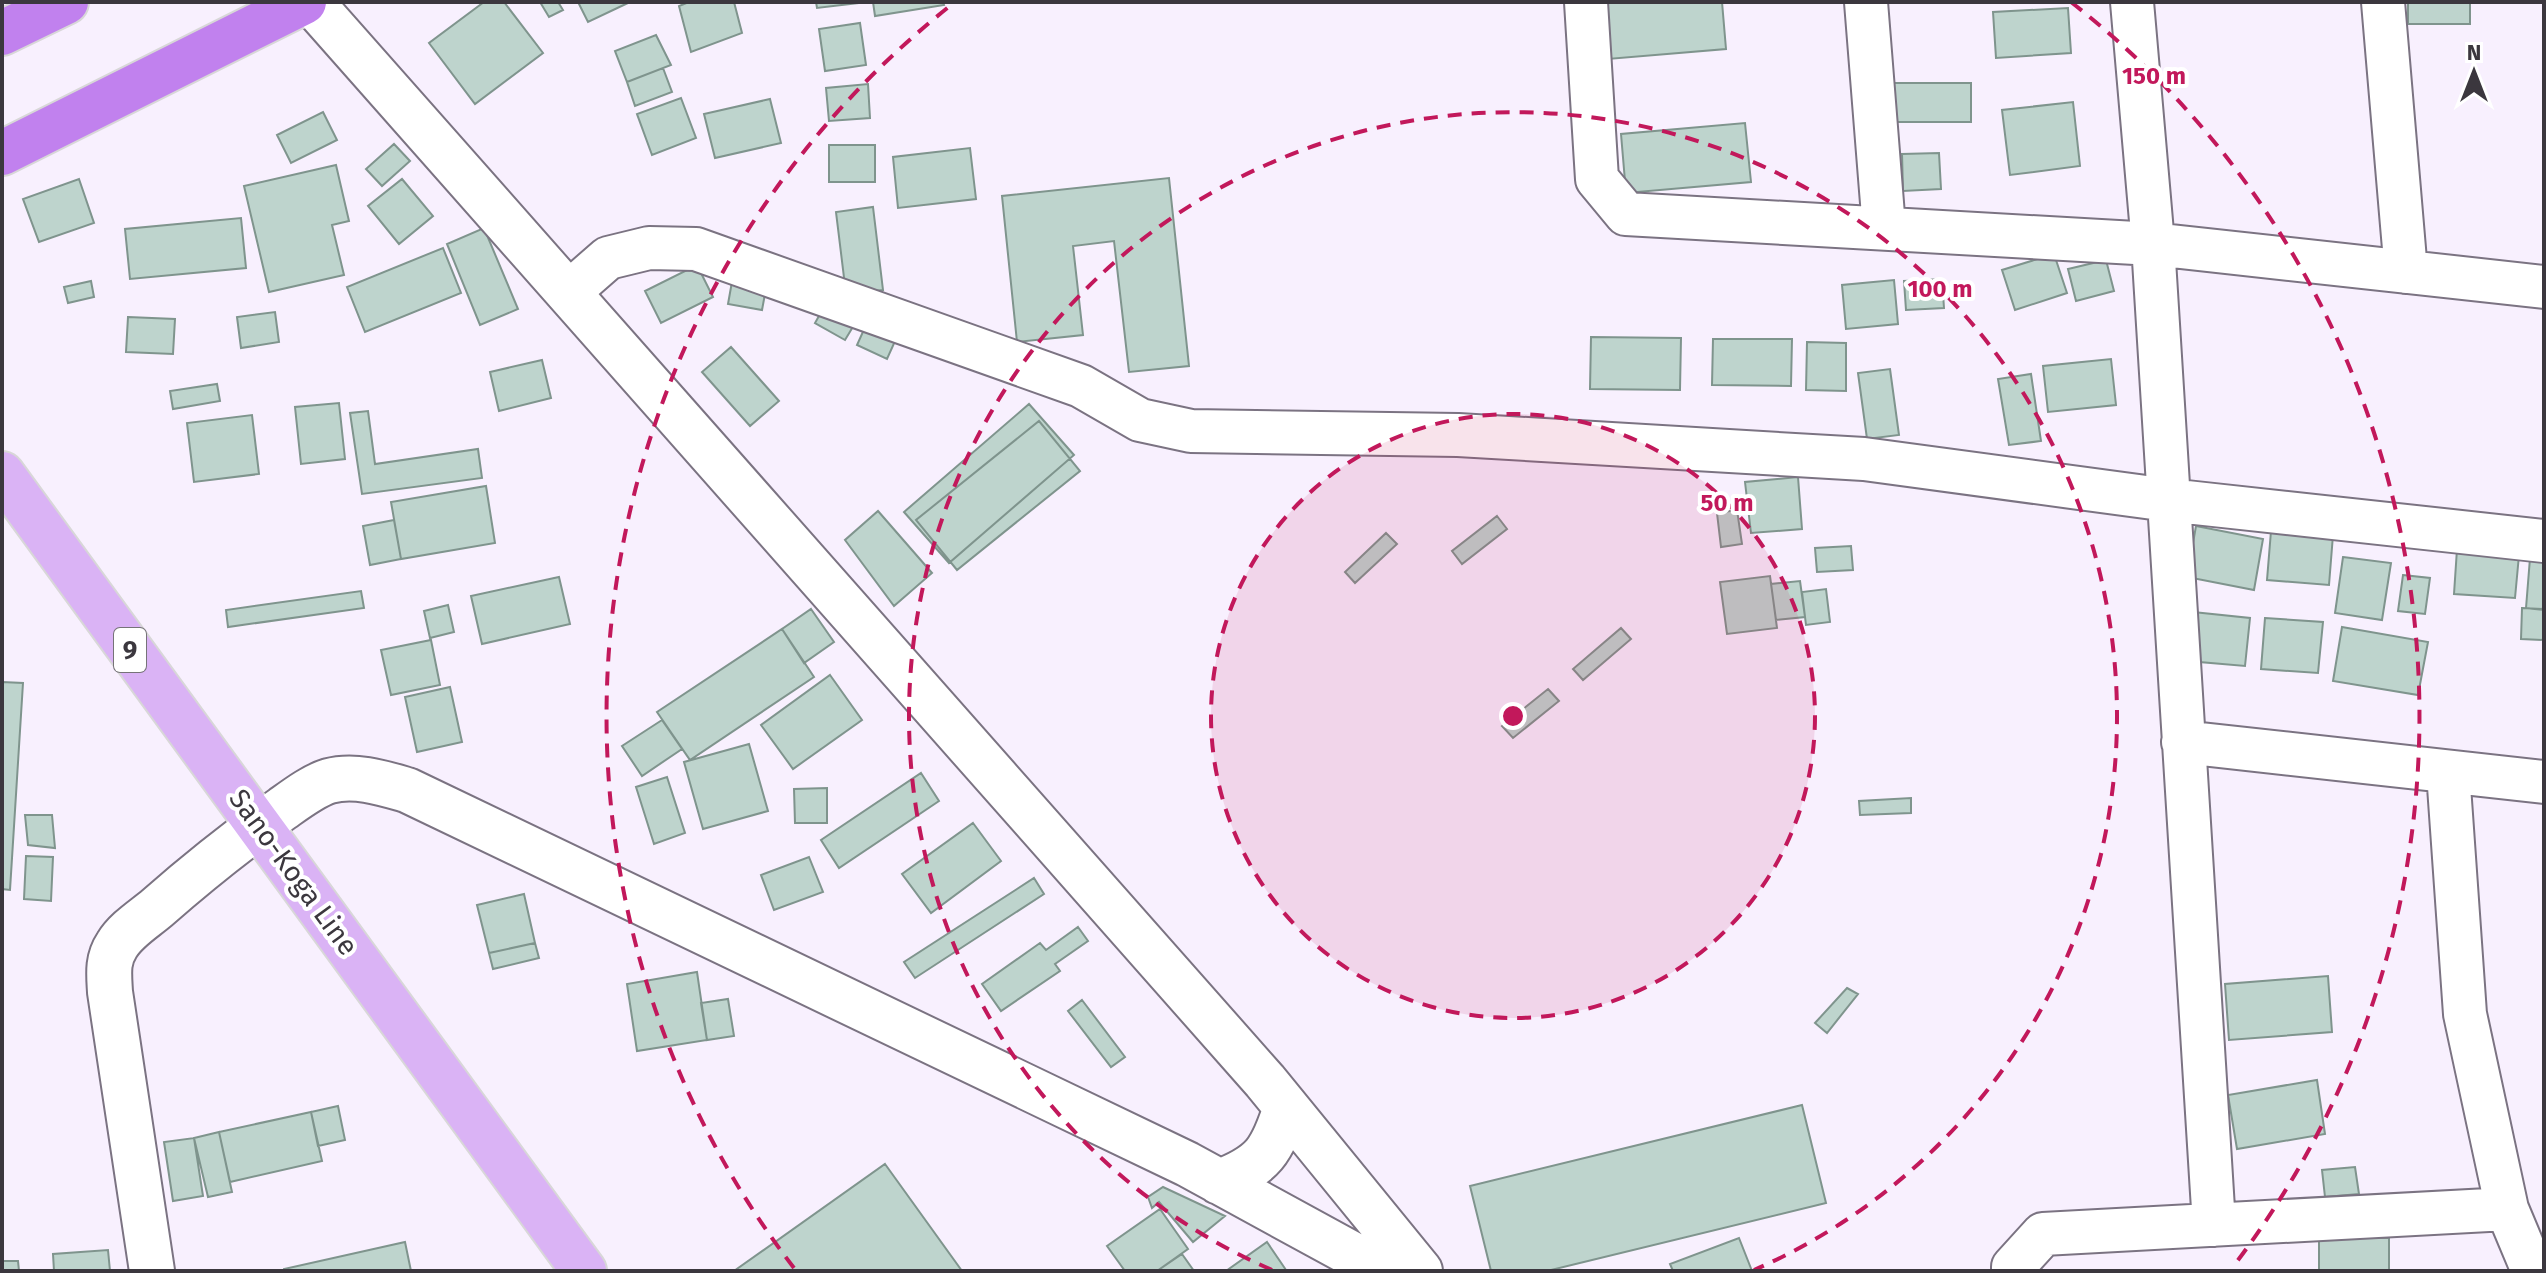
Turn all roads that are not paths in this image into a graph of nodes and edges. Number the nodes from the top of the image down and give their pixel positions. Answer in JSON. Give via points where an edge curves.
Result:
{"nodes":[{"id":1,"x":66,"y":2,"type":"edge"},
{"id":2,"x":304,"y":2,"type":"edge"},
{"id":3,"x":311,"y":2,"type":"edge"},
{"id":4,"x":1586,"y":2,"type":"edge"},
{"id":5,"x":1866,"y":2,"type":"edge"},
{"id":6,"x":2132,"y":2,"type":"edge"},
{"id":7,"x":2383,"y":2,"type":"edge"},
{"id":8,"x":2,"y":33,"type":"edge"},
{"id":9,"x":2,"y":153,"type":"edge"},
{"id":10,"x":1884,"y":228,"type":"junction"},
{"id":11,"x":2153,"y":244,"type":"junction"},
{"id":12,"x":2406,"y":272,"type":"junction"},
{"id":13,"x":2544,"y":287,"type":"edge"},
{"id":14,"x":568,"y":293,"type":"junction"},
{"id":15,"x":2,"y":474,"type":"edge"},
{"id":16,"x":2168,"y":500,"type":"junction"},
{"id":17,"x":2544,"y":541,"type":"edge"},
{"id":18,"x":2183,"y":742,"type":"junction"},
{"id":19,"x":2448,"y":772,"type":"junction"},
{"id":20,"x":2544,"y":782,"type":"edge"},
{"id":21,"x":260,"y":825,"type":"junction"},
{"id":22,"x":1286,"y":1107,"type":"junction"},
{"id":23,"x":1219,"y":1182,"type":"junction"},
{"id":24,"x":2507,"y":1209,"type":"junction"},
{"id":25,"x":2214,"y":1225,"type":"junction"},
{"id":26,"x":152,"y":1271,"type":"edge"},
{"id":27,"x":584,"y":1271,"type":"edge"},
{"id":28,"x":1383,"y":1271,"type":"edge"},
{"id":29,"x":1420,"y":1271,"type":"edge"},
{"id":30,"x":2013,"y":1271,"type":"edge"},
{"id":31,"x":2533,"y":1271,"type":"edge"}],
"edges":[{"from":1,"to":8,"type":"highway"},
{"from":2,"to":9,"type":"highway"},
{"from":3,"to":14,"type":"street"},
{"from":4,"to":10,"type":"street","via":[[1597,179],[1626,214]]},
{"from":5,"to":10,"type":"street"},
{"from":6,"to":11,"type":"street"},
{"from":7,"to":12,"type":"street"},
{"from":10,"to":11,"type":"street"},
{"from":11,"to":12,"type":"street"},
{"from":11,"to":16,"type":"street"},
{"from":12,"to":13,"type":"street"},
{"from":14,"to":16,"type":"street","via":[[608,258],[649,248],[696,249],[1081,386],[1140,420],[1191,431],[1458,435],[1864,459]]},
{"from":14,"to":22,"type":"street"},
{"from":15,"to":21,"type":"main road","name":"Sano-Koga Line","number":"9"},
{"from":16,"to":17,"type":"street"},
{"from":16,"to":18,"type":"street"},
{"from":18,"to":19,"type":"street"},
{"from":18,"to":25,"type":"street"},
{"from":19,"to":20,"type":"street"},
{"from":19,"to":24,"type":"street","via":[[2465,1014]]},
{"from":21,"to":23,"type":"street","via":[[328,781],[378,781],[407,790]]},
{"from":21,"to":26,"type":"street","via":[[136,926],[108,959]]},
{"from":21,"to":27,"type":"main road","name":"Sano-Koga Line","number":"9"},
{"from":22,"to":23,"type":"street","via":[[1267,1153],[1246,1172]]},
{"from":22,"to":29,"type":"street"},
{"from":23,"to":28,"type":"street"},
{"from":24,"to":25,"type":"street"},
{"from":24,"to":31,"type":"street"},
{"from":25,"to":30,"type":"street","via":[[2043,1234]]}]}
